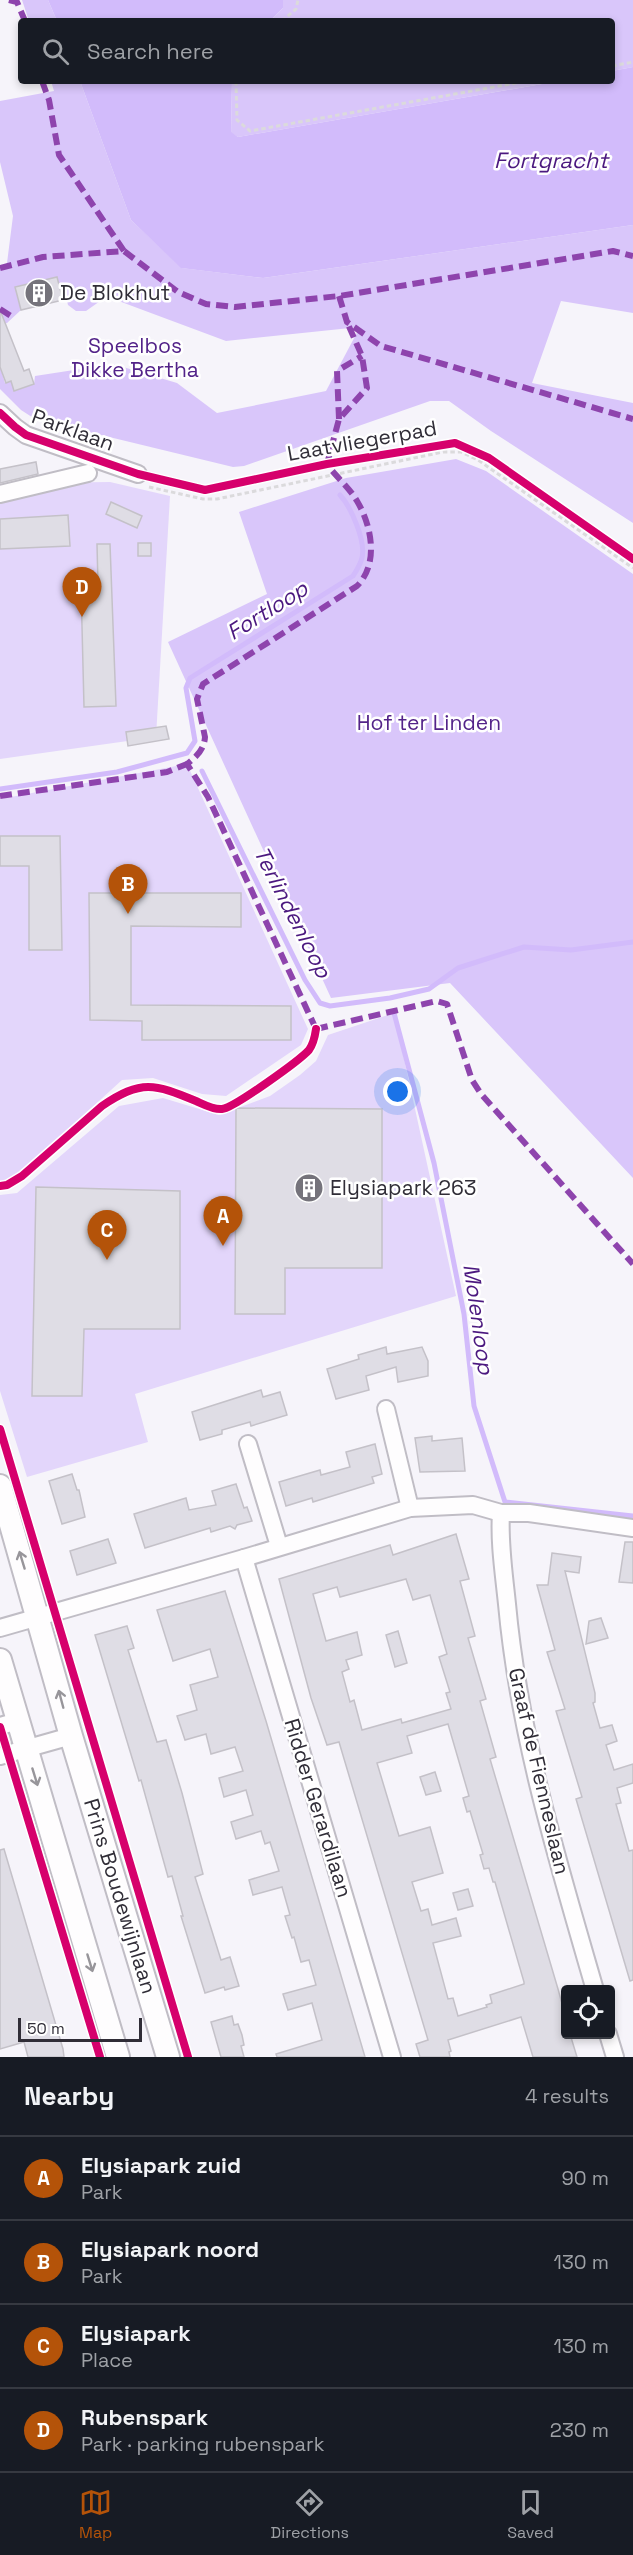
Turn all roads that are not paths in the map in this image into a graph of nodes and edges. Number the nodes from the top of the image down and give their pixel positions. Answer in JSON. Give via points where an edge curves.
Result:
{"nodes":[{"id":1,"x":0,"y":413,"type":"edge"},
{"id":2,"x":88,"y":472,"type":"dead end"},
{"id":3,"x":142,"y":480,"type":"road end"},
{"id":4,"x":0,"y":494,"type":"edge"},
{"id":5,"x":386,"y":1409,"type":"dead end"},
{"id":6,"x":248,"y":1444,"type":"dead end"},
{"id":7,"x":0,"y":1486,"type":"edge"},
{"id":8,"x":410,"y":1508,"type":"junction"},
{"id":9,"x":501,"y":1513,"type":"junction"},
{"id":10,"x":633,"y":1528,"type":"edge"},
{"id":11,"x":279,"y":1546,"type":"junction"},
{"id":12,"x":244,"y":1558,"type":"junction"},
{"id":13,"x":39,"y":1616,"type":"junction"},
{"id":14,"x":0,"y":1628,"type":"edge"},
{"id":15,"x":0,"y":1660,"type":"edge"},
{"id":16,"x":9,"y":1724,"type":"edge"},
{"id":17,"x":71,"y":1736,"type":"junction"},
{"id":18,"x":14,"y":1753,"type":"edge"},
{"id":19,"x":594,"y":1985,"type":"edge"},
{"id":20,"x":610,"y":2039,"type":"edge"},
{"id":21,"x":118,"y":2057,"type":"edge"},
{"id":22,"x":168,"y":2057,"type":"edge"},
{"id":23,"x":392,"y":2057,"type":"edge"},
{"id":24,"x":615,"y":2057,"type":"edge"}],
"edges":[{"from":1,"to":3,"type":"street","name":"Parklaan","via":[[26,435]]},
{"from":2,"to":4,"type":"street"},
{"from":5,"to":8,"type":"street"},
{"from":6,"to":11,"type":"street"},
{"from":13,"to":7,"type":"main road","name":"Prins Boudewijnlaan","one_way":true},
{"from":8,"to":9,"type":"street","via":[[473,1505]]},
{"from":8,"to":11,"type":"street"},
{"from":9,"to":10,"type":"street","via":[[529,1513]]},
{"from":9,"to":19,"type":"street","name":"Graaf de Fienneslaan","via":[[509,1631],[521,1715],[546,1822]]},
{"from":11,"to":12,"type":"street"},
{"from":12,"to":13,"type":"street"},
{"from":12,"to":23,"type":"street","name":"Ridder Gerardilaan"},
{"from":13,"to":14,"type":"street"},
{"from":17,"to":13,"type":"main road","name":"Prins Boudewijnlaan","one_way":true},
{"from":15,"to":16,"type":"main road"},
{"from":16,"to":18,"type":"main road"},
{"from":17,"to":18,"type":"street"},
{"from":17,"to":22,"type":"main road","name":"Prins Boudewijnlaan"},
{"from":18,"to":21,"type":"main road","one_way":true},
{"from":20,"to":24,"type":"street"}]}
